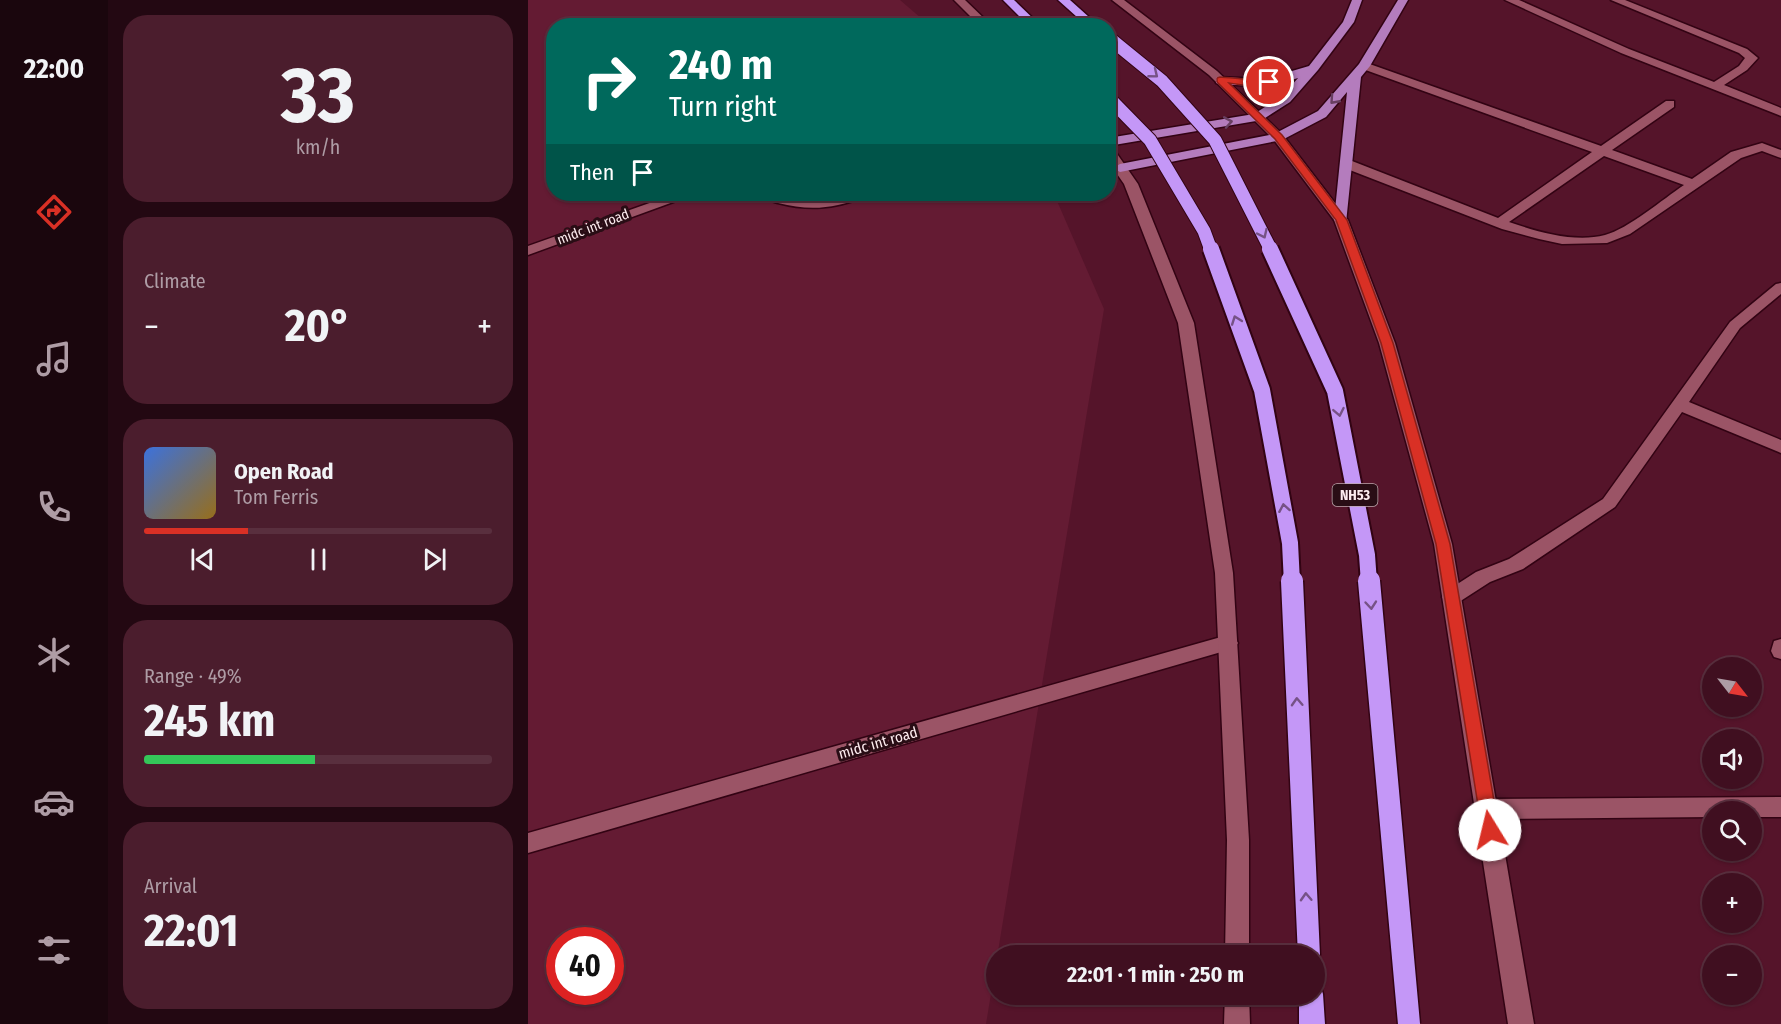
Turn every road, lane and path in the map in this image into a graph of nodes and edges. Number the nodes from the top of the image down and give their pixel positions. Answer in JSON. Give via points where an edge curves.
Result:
{"nodes":[{"id":1,"x":959,"y":0,"type":"edge"},
{"id":2,"x":1008,"y":0,"type":"edge"},
{"id":3,"x":1063,"y":0,"type":"edge"},
{"id":4,"x":1117,"y":0,"type":"edge"},
{"id":5,"x":1357,"y":0,"type":"edge"},
{"id":6,"x":1403,"y":0,"type":"edge"},
{"id":7,"x":1510,"y":0,"type":"edge"},
{"id":8,"x":1616,"y":0,"type":"edge"},
{"id":9,"x":978,"y":18,"type":"edge"},
{"id":10,"x":1027,"y":18,"type":"edge"},
{"id":11,"x":1084,"y":18,"type":"edge"},
{"id":12,"x":1116,"y":44,"type":"edge"},
{"id":13,"x":1364,"y":66,"type":"junction"},
{"id":14,"x":1314,"y":68,"type":"junction"},
{"id":15,"x":1355,"y":77,"type":"junction"},
{"id":16,"x":1220,"y":80,"type":"junction"},
{"id":17,"x":1715,"y":86,"type":"junction"},
{"id":18,"x":1670,"y":104,"type":"dead end"},
{"id":19,"x":1116,"y":105,"type":"edge"},
{"id":20,"x":1781,"y":112,"type":"edge"},
{"id":21,"x":1258,"y":117,"type":"junction"},
{"id":22,"x":1278,"y":137,"type":"junction"},
{"id":23,"x":1781,"y":139,"type":"edge"},
{"id":24,"x":1762,"y":147,"type":"junction"},
{"id":25,"x":1604,"y":151,"type":"junction"},
{"id":26,"x":1116,"y":153,"type":"edge"},
{"id":27,"x":1116,"y":153,"type":"edge"},
{"id":28,"x":1781,"y":154,"type":"edge"},
{"id":29,"x":1116,"y":162,"type":"edge"},
{"id":30,"x":1347,"y":164,"type":"junction"},
{"id":31,"x":1694,"y":184,"type":"junction"},
{"id":32,"x":665,"y":201,"type":"edge"},
{"id":33,"x":786,"y":201,"type":"edge"},
{"id":34,"x":837,"y":201,"type":"edge"},
{"id":35,"x":1341,"y":220,"type":"junction"},
{"id":36,"x":1499,"y":223,"type":"junction"},
{"id":37,"x":528,"y":252,"type":"edge"},
{"id":38,"x":1781,"y":287,"type":"edge"},
{"id":39,"x":1680,"y":405,"type":"junction"},
{"id":40,"x":1781,"y":447,"type":"edge"},
{"id":41,"x":1452,"y":597,"type":"junction"},
{"id":42,"x":1228,"y":643,"type":"junction"},
{"id":43,"x":1781,"y":807,"type":"edge"},
{"id":44,"x":1487,"y":809,"type":"junction"},
{"id":45,"x":528,"y":843,"type":"edge"},
{"id":46,"x":1237,"y":945,"type":"edge"},
{"id":47,"x":1308,"y":945,"type":"edge"},
{"id":48,"x":1237,"y":1005,"type":"edge"},
{"id":49,"x":1311,"y":1005,"type":"edge"},
{"id":50,"x":1237,"y":1024,"type":"edge"},
{"id":51,"x":1312,"y":1024,"type":"edge"},
{"id":52,"x":1409,"y":1024,"type":"edge"},
{"id":53,"x":1521,"y":1024,"type":"edge"}],
"edges":[{"from":1,"to":9,"type":"street"},
{"from":2,"to":10,"type":"highway"},
{"from":3,"to":11,"type":"highway"},
{"from":4,"to":16,"type":"street"},
{"from":5,"to":14,"type":"main road","via":[[1347,22]]},
{"from":6,"to":13,"type":"main road"},
{"from":7,"to":17,"type":"street"},
{"from":8,"to":17,"type":"street","via":[[1752,58]]},
{"from":12,"to":52,"type":"highway","number":"NH53","one_way":true,"bridge":true,"via":[[1162,81],[1215,140],[1260,226],[1335,391],[1367,555]]},
{"from":13,"to":15,"type":"main road"},
{"from":13,"to":25,"type":"street"},
{"from":14,"to":16,"type":"main road","via":[[1283,81],[1256,84]]},
{"from":14,"to":21,"type":"main road","via":[[1286,99]]},
{"from":15,"to":22,"type":"main road","one_way":true,"via":[[1322,114]]},
{"from":15,"to":30,"type":"main road"},
{"from":16,"to":21,"type":"street"},
{"from":17,"to":20,"type":"street"},
{"from":18,"to":25,"type":"street"},
{"from":47,"to":19,"type":"highway","one_way":true,"bridge":true,"via":[[1290,543],[1262,390],[1204,231],[1150,140]]},
{"from":21,"to":22,"type":"street"},
{"from":26,"to":21,"type":"main road","one_way":true},
{"from":22,"to":27,"type":"main road"},
{"from":22,"to":35,"type":"street"},
{"from":23,"to":24,"type":"street"},
{"from":24,"to":28,"type":"street"},
{"from":24,"to":31,"type":"street","via":[[1736,155]]},
{"from":25,"to":31,"type":"street"},
{"from":25,"to":36,"type":"street"},
{"from":29,"to":42,"type":"street","via":[[1131,184],[1186,323],[1224,573]]},
{"from":30,"to":35,"type":"main road"},
{"from":30,"to":36,"type":"street"},
{"from":31,"to":36,"type":"street","via":[[1625,231],[1606,239],[1562,240]]},
{"from":32,"to":37,"type":"street","name":"midc int road"},
{"from":33,"to":34,"type":"street","via":[[813,206]]},
{"from":35,"to":41,"type":"street","via":[[1387,343],[1443,544]]},
{"from":38,"to":39,"type":"street","via":[[1736,326]]},
{"from":39,"to":40,"type":"street"},
{"from":39,"to":41,"type":"street","via":[[1608,503],[1516,564],[1483,577]]},
{"from":41,"to":44,"type":"street"},
{"from":42,"to":45,"type":"street","name":"midc int road"},
{"from":42,"to":46,"type":"street","via":[[1238,840]]},
{"from":43,"to":44,"type":"street"},
{"from":44,"to":53,"type":"street"},
{"from":48,"to":50,"type":"street"},
{"from":49,"to":51,"type":"highway"}]}
